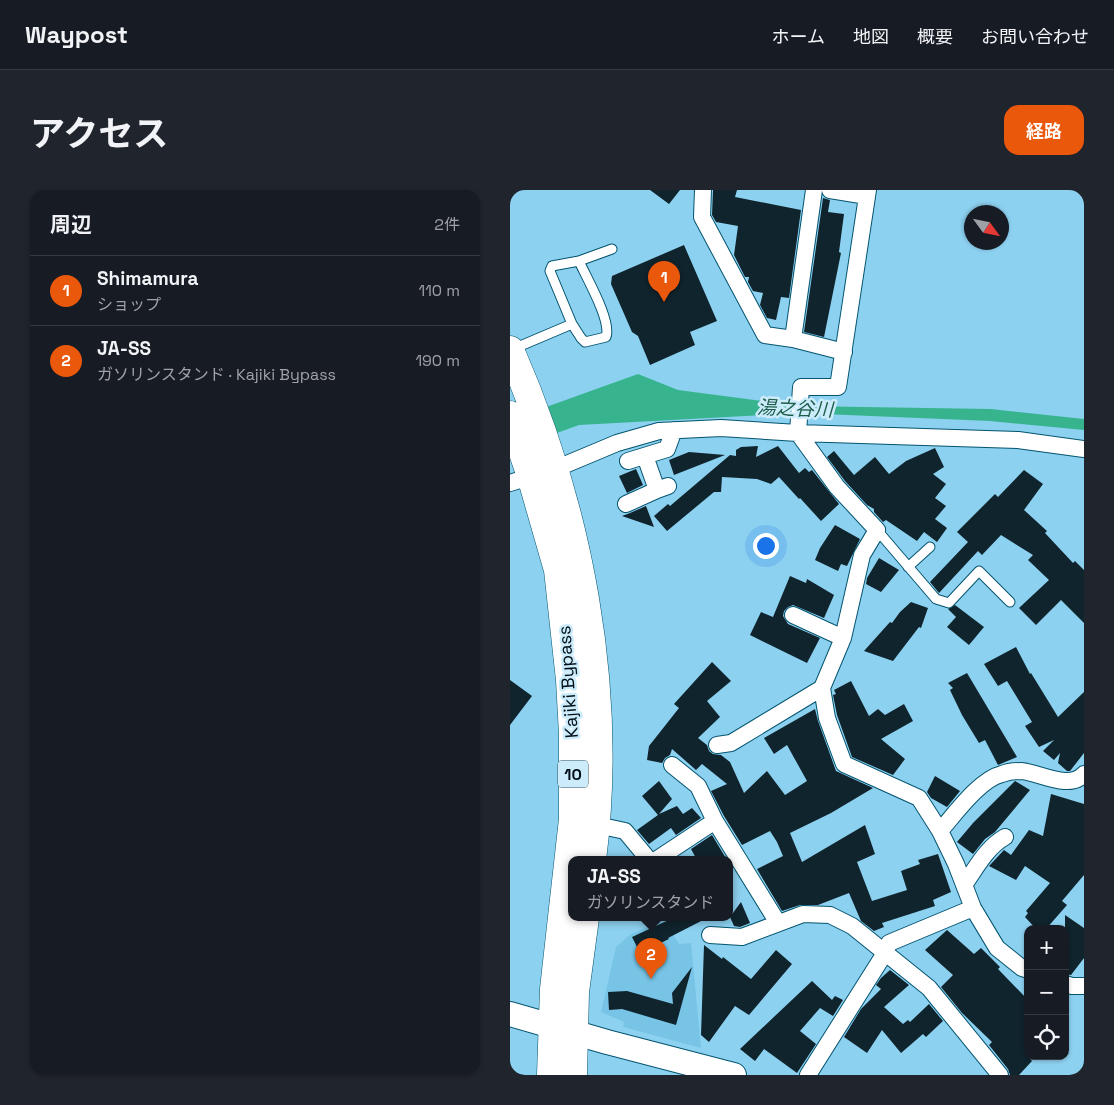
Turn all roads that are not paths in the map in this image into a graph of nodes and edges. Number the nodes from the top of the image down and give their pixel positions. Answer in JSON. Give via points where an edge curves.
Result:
{"nodes":[{"id":1,"x":703,"y":190,"type":"edge"},
{"id":2,"x":814,"y":190,"type":"edge"},
{"id":3,"x":830,"y":190,"type":"edge"},
{"id":4,"x":868,"y":193,"type":"edge"},
{"id":5,"x":612,"y":249,"type":"dead end"},
{"id":6,"x":579,"y":261,"type":"junction"},
{"id":7,"x":572,"y":324,"type":"junction"},
{"id":8,"x":793,"y":339,"type":"junction"},
{"id":9,"x":510,"y":350,"type":"edge"},
{"id":10,"x":844,"y":352,"type":"junction"},
{"id":11,"x":510,"y":415,"type":"edge"},
{"id":12,"x":674,"y":430,"type":"junction"},
{"id":13,"x":798,"y":433,"type":"junction"},
{"id":14,"x":1084,"y":449,"type":"edge"},
{"id":15,"x":645,"y":456,"type":"junction"},
{"id":16,"x":628,"y":461,"type":"dead end"},
{"id":17,"x":534,"y":468,"type":"edge"},
{"id":18,"x":626,"y":504,"type":"dead end"},
{"id":19,"x":878,"y":530,"type":"junction"},
{"id":20,"x":930,"y":547,"type":"dead end"},
{"id":21,"x":908,"y":567,"type":"junction"},
{"id":22,"x":1010,"y":602,"type":"dead end"},
{"id":23,"x":793,"y":615,"type":"dead end"},
{"id":24,"x":842,"y":638,"type":"junction"},
{"id":25,"x":822,"y":688,"type":"junction"},
{"id":26,"x":717,"y":745,"type":"dead end"},
{"id":27,"x":672,"y":765,"type":"dead end"},
{"id":28,"x":1084,"y":774,"type":"edge"},
{"id":29,"x":715,"y":822,"type":"junction"},
{"id":30,"x":597,"y":825,"type":"junction"},
{"id":31,"x":940,"y":831,"type":"junction"},
{"id":32,"x":1005,"y":837,"type":"dead end"},
{"id":33,"x":569,"y":856,"type":"edge"},
{"id":34,"x":593,"y":856,"type":"edge"},
{"id":35,"x":646,"y":856,"type":"edge"},
{"id":36,"x":662,"y":856,"type":"edge"},
{"id":37,"x":568,"y":864,"type":"edge"},
{"id":38,"x":964,"y":885,"type":"junction"},
{"id":39,"x":973,"y":908,"type":"junction"},
{"id":40,"x":585,"y":921,"type":"edge"},
{"id":41,"x":778,"y":922,"type":"junction"},
{"id":42,"x":710,"y":935,"type":"dead end"},
{"id":43,"x":885,"y":953,"type":"junction"},
{"id":44,"x":1024,"y":969,"type":"edge"},
{"id":45,"x":1069,"y":985,"type":"edge"},
{"id":46,"x":1084,"y":986,"type":"edge"},
{"id":47,"x":510,"y":1014,"type":"edge"},
{"id":48,"x":563,"y":1029,"type":"junction"},
{"id":49,"x":550,"y":1075,"type":"edge"},
{"id":50,"x":573,"y":1075,"type":"edge"},
{"id":51,"x":734,"y":1075,"type":"edge"},
{"id":52,"x":808,"y":1075,"type":"edge"},
{"id":53,"x":1000,"y":1075,"type":"edge"}],
"edges":[{"from":1,"to":8,"type":"street","via":[[702,217],[765,335]]},
{"from":2,"to":8,"type":"street"},
{"from":3,"to":4,"type":"street"},
{"from":4,"to":10,"type":"street"},
{"from":5,"to":6,"type":"lane"},
{"from":6,"to":7,"type":"lane","via":[[550,268]]},
{"from":6,"to":7,"type":"lane","via":[[608,331],[606,337],[586,342]]},
{"from":7,"to":9,"type":"lane"},
{"from":8,"to":10,"type":"street"},
{"from":9,"to":17,"type":"highway","name":"Kajiki Bypass","number":"10","via":[[530,395]]},
{"from":10,"to":13,"type":"street","via":[[838,387],[801,387]]},
{"from":11,"to":17,"type":"highway","name":"Kajiki Bypass","number":"10"},
{"from":12,"to":13,"type":"street","via":[[721,428]]},
{"from":12,"to":15,"type":"street","via":[[667,449]]},
{"from":12,"to":17,"type":"street","via":[[659,431]]},
{"from":13,"to":14,"type":"street","via":[[1018,440]]},
{"from":13,"to":19,"type":"street","via":[[837,487]]},
{"from":15,"to":16,"type":"street"},
{"from":15,"to":18,"type":"street","via":[[662,488]]},
{"from":17,"to":30,"type":"highway","name":"Kajiki Bypass","number":"10","via":[[571,527],[581,578],[595,671]]},
{"from":17,"to":33,"type":"highway","name":"Kajiki Bypass","number":"10","via":[[558,570],[570,680],[573,819]]},
{"from":19,"to":21,"type":"lane"},
{"from":19,"to":24,"type":"street","via":[[862,556]]},
{"from":20,"to":21,"type":"lane"},
{"from":21,"to":22,"type":"lane","via":[[936,599],[949,603],[979,571]]},
{"from":23,"to":24,"type":"street"},
{"from":24,"to":25,"type":"street"},
{"from":25,"to":26,"type":"street","via":[[731,743]]},
{"from":25,"to":31,"type":"street","via":[[827,718],[844,764],[919,798]]},
{"from":27,"to":29,"type":"street","via":[[698,786]]},
{"from":28,"to":31,"type":"street","via":[[1081,778],[1063,781],[1022,771],[1001,774],[983,784]]},
{"from":29,"to":36,"type":"street"},
{"from":29,"to":41,"type":"street"},
{"from":30,"to":34,"type":"highway","name":"Kajiki Bypass","number":"10"},
{"from":30,"to":35,"type":"street","via":[[625,831]]},
{"from":31,"to":38,"type":"street"},
{"from":32,"to":38,"type":"street","via":[[990,848]]},
{"from":37,"to":48,"type":"highway","name":"Kajiki Bypass","number":"10","via":[[554,989]]},
{"from":38,"to":39,"type":"street"},
{"from":39,"to":43,"type":"street","via":[[889,943]]},
{"from":39,"to":44,"type":"street","via":[[997,948]]},
{"from":40,"to":48,"type":"highway","name":"Kajiki Bypass","number":"10","via":[[575,992]]},
{"from":41,"to":42,"type":"street","via":[[742,938]]},
{"from":41,"to":43,"type":"street","via":[[803,914],[830,915],[852,926]]},
{"from":43,"to":52,"type":"street"},
{"from":43,"to":53,"type":"street","via":[[928,988]]},
{"from":45,"to":46,"type":"street"},
{"from":47,"to":48,"type":"street"},
{"from":48,"to":49,"type":"highway","name":"Kajiki Bypass","number":"10"},
{"from":48,"to":50,"type":"highway","name":"Kajiki Bypass","number":"10"},
{"from":48,"to":51,"type":"street"}]}
